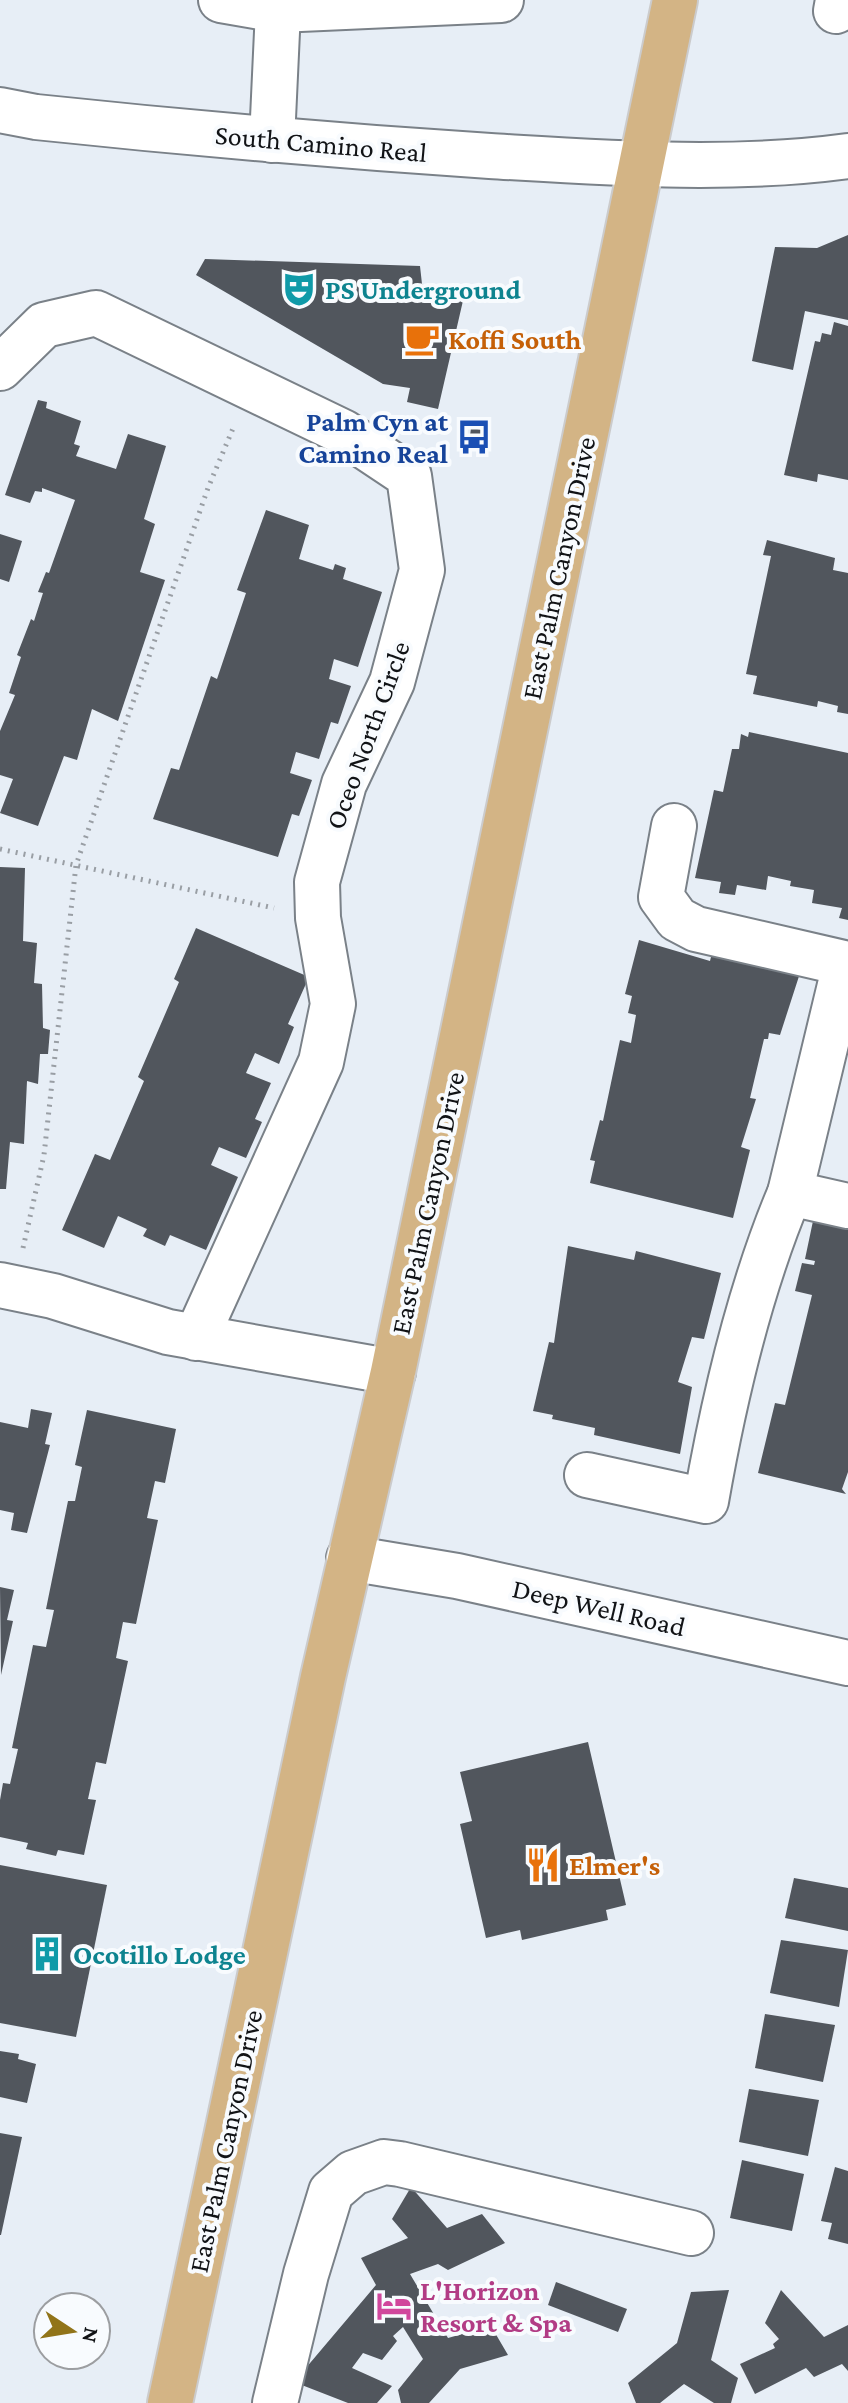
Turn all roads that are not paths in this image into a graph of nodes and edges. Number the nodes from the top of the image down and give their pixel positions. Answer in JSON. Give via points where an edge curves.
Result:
{"nodes":[{"id":1,"x":221,"y":0,"type":"edge"},
{"id":2,"x":501,"y":0,"type":"edge"},
{"id":3,"x":675,"y":0,"type":"edge"},
{"id":4,"x":278,"y":10,"type":"junction"},
{"id":5,"x":0,"y":110,"type":"edge"},
{"id":6,"x":272,"y":140,"type":"junction"},
{"id":7,"x":848,"y":156,"type":"edge"},
{"id":8,"x":643,"y":163,"type":"junction"},
{"id":9,"x":0,"y":368,"type":"edge"},
{"id":10,"x":674,"y":826,"type":"dead end"},
{"id":11,"x":848,"y":964,"type":"edge"},
{"id":12,"x":848,"y":977,"type":"edge"},
{"id":13,"x":790,"y":1193,"type":"junction"},
{"id":14,"x":848,"y":1206,"type":"edge"},
{"id":15,"x":7,"y":1286,"type":"edge"},
{"id":16,"x":196,"y":1338,"type":"junction"},
{"id":17,"x":393,"y":1372,"type":"junction"},
{"id":18,"x":587,"y":1475,"type":"dead end"},
{"id":19,"x":349,"y":1558,"type":"junction"},
{"id":20,"x":848,"y":1663,"type":"edge"},
{"id":21,"x":691,"y":2233,"type":"dead end"},
{"id":22,"x":170,"y":2403,"type":"edge"},
{"id":23,"x":275,"y":2403,"type":"edge"}],
"edges":[{"from":1,"to":4,"type":"street"},
{"from":2,"to":4,"type":"street"},
{"from":3,"to":8,"type":"main road","name":"East Palm Canyon Drive"},
{"from":4,"to":6,"type":"street"},
{"from":5,"to":6,"type":"street","name":"South Camino Real"},
{"from":6,"to":8,"type":"street","name":"South Camino Real"},
{"from":7,"to":8,"type":"street","name":"South Camino Real","via":[[808,162]]},
{"from":8,"to":17,"type":"main road","name":"East Palm Canyon Drive"},
{"from":9,"to":16,"type":"street","name":"Oceo North Circle","via":[[44,325],[96,313],[343,432],[409,476],[422,570],[392,682],[344,784],[317,882],[333,1004],[321,1062]]},
{"from":10,"to":11,"type":"street","via":[[661,897],[677,919],[696,929]]},
{"from":12,"to":13,"type":"street","via":[[841,981]]},
{"from":13,"to":14,"type":"street"},
{"from":13,"to":18,"type":"street","via":[[771,1239],[734,1370],[706,1501]]},
{"from":15,"to":16,"type":"street"},
{"from":16,"to":17,"type":"street"},
{"from":17,"to":19,"type":"main road","name":"East Palm Canyon Drive"},
{"from":19,"to":20,"type":"street","name":"Deep Well Road","via":[[457,1576]]},
{"from":19,"to":22,"type":"main road","name":"East Palm Canyon Drive"},
{"from":21,"to":23,"type":"street","via":[[400,2164],[384,2162],[353,2173],[331,2192]]}]}
